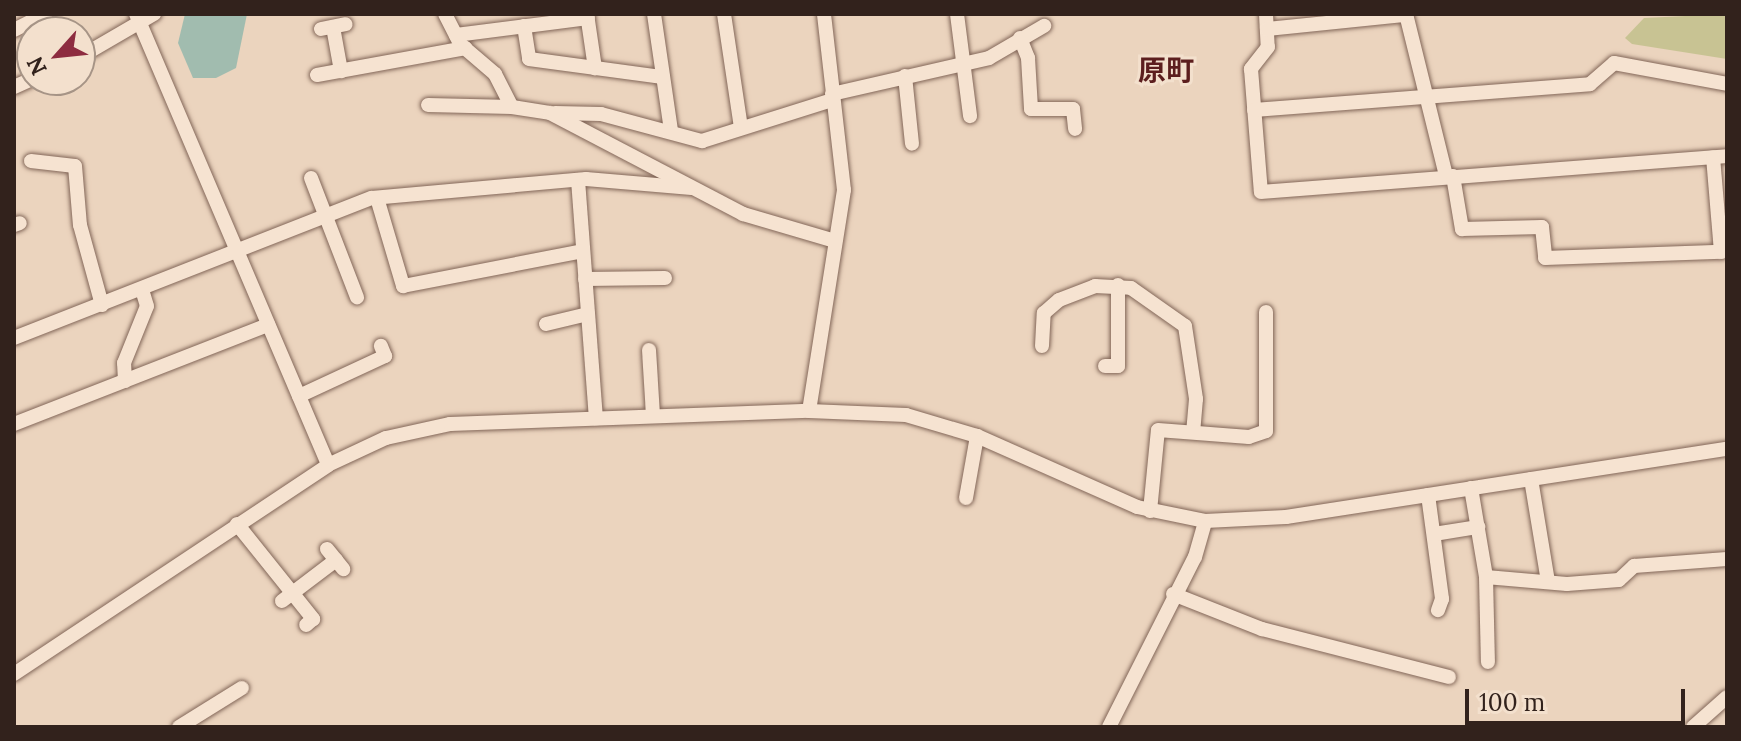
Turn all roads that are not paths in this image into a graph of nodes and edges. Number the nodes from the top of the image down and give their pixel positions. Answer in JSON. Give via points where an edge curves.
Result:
{"nodes":[{"id":1,"x":46,"y":14,"type":"edge"},
{"id":2,"x":154,"y":14,"type":"edge"},
{"id":3,"x":445,"y":14,"type":"edge"},
{"id":4,"x":654,"y":14,"type":"edge"},
{"id":5,"x":724,"y":14,"type":"edge"},
{"id":6,"x":824,"y":14,"type":"edge"},
{"id":7,"x":957,"y":14,"type":"edge"},
{"id":8,"x":1406,"y":15,"type":"edge"},
{"id":9,"x":588,"y":16,"type":"edge"},
{"id":10,"x":139,"y":19,"type":"edge"},
{"id":11,"x":1266,"y":22,"type":"edge"},
{"id":12,"x":524,"y":26,"type":"junction"},
{"id":13,"x":1044,"y":26,"type":"dead end"},
{"id":14,"x":333,"y":27,"type":"dead end"},
{"id":15,"x":14,"y":30,"type":"edge"},
{"id":16,"x":456,"y":35,"type":"junction"},
{"id":17,"x":1020,"y":38,"type":"junction"},
{"id":18,"x":96,"y":47,"type":"edge"},
{"id":19,"x":466,"y":48,"type":"junction"},
{"id":20,"x":964,"y":65,"type":"junction"},
{"id":21,"x":595,"y":68,"type":"junction"},
{"id":22,"x":341,"y":71,"type":"junction"},
{"id":23,"x":317,"y":75,"type":"dead end"},
{"id":24,"x":905,"y":76,"type":"junction"},
{"id":25,"x":663,"y":77,"type":"junction"},
{"id":26,"x":1727,"y":84,"type":"edge"},
{"id":27,"x":832,"y":97,"type":"junction"},
{"id":28,"x":1427,"y":98,"type":"junction"},
{"id":29,"x":428,"y":105,"type":"dead end"},
{"id":30,"x":512,"y":107,"type":"junction"},
{"id":31,"x":1254,"y":110,"type":"junction"},
{"id":32,"x":550,"y":113,"type":"junction"},
{"id":33,"x":970,"y":116,"type":"dead end"},
{"id":34,"x":741,"y":128,"type":"junction"},
{"id":35,"x":1075,"y":129,"type":"dead end"},
{"id":36,"x":671,"y":131,"type":"junction"},
{"id":37,"x":912,"y":144,"type":"dead end"},
{"id":38,"x":1720,"y":157,"type":"edge"},
{"id":39,"x":31,"y":161,"type":"dead end"},
{"id":40,"x":1450,"y":176,"type":"junction"},
{"id":41,"x":311,"y":178,"type":"dead end"},
{"id":42,"x":578,"y":180,"type":"junction"},
{"id":43,"x":692,"y":188,"type":"junction"},
{"id":44,"x":377,"y":198,"type":"junction"},
{"id":45,"x":327,"y":217,"type":"junction"},
{"id":46,"x":835,"y":241,"type":"junction"},
{"id":47,"x":583,"y":251,"type":"junction"},
{"id":48,"x":239,"y":254,"type":"junction"},
{"id":49,"x":665,"y":278,"type":"dead end"},
{"id":50,"x":585,"y":279,"type":"junction"},
{"id":51,"x":1118,"y":285,"type":"junction"},
{"id":52,"x":142,"y":290,"type":"junction"},
{"id":53,"x":357,"y":297,"type":"dead end"},
{"id":54,"x":102,"y":305,"type":"junction"},
{"id":55,"x":1266,"y":312,"type":"dead end"},
{"id":56,"x":588,"y":314,"type":"junction"},
{"id":57,"x":546,"y":324,"type":"dead end"},
{"id":58,"x":268,"y":325,"type":"junction"},
{"id":59,"x":14,"y":338,"type":"edge"},
{"id":60,"x":381,"y":346,"type":"dead end"},
{"id":61,"x":1042,"y":346,"type":"dead end"},
{"id":62,"x":649,"y":350,"type":"dead end"},
{"id":63,"x":1105,"y":366,"type":"dead end"},
{"id":64,"x":125,"y":381,"type":"junction"},
{"id":65,"x":299,"y":396,"type":"junction"},
{"id":66,"x":809,"y":411,"type":"junction"},
{"id":67,"x":653,"y":416,"type":"junction"},
{"id":68,"x":596,"y":418,"type":"junction"},
{"id":69,"x":14,"y":424,"type":"edge"},
{"id":70,"x":1193,"y":432,"type":"junction"},
{"id":71,"x":977,"y":436,"type":"junction"},
{"id":72,"x":1727,"y":449,"type":"edge"},
{"id":73,"x":328,"y":465,"type":"junction"},
{"id":74,"x":1531,"y":479,"type":"junction"},
{"id":75,"x":1471,"y":488,"type":"junction"},
{"id":76,"x":1428,"y":495,"type":"junction"},
{"id":77,"x":966,"y":498,"type":"dead end"},
{"id":78,"x":1150,"y":511,"type":"junction"},
{"id":79,"x":1205,"y":521,"type":"junction"},
{"id":80,"x":237,"y":524,"type":"junction"},
{"id":81,"x":1478,"y":527,"type":"junction"},
{"id":82,"x":1434,"y":534,"type":"junction"},
{"id":83,"x":335,"y":559,"type":"dead end"},
{"id":84,"x":1727,"y":559,"type":"edge"},
{"id":85,"x":1486,"y":577,"type":"junction"},
{"id":86,"x":1548,"y":582,"type":"junction"},
{"id":87,"x":1173,"y":594,"type":"junction"},
{"id":88,"x":286,"y":598,"type":"junction"},
{"id":89,"x":1438,"y":610,"type":"dead end"},
{"id":90,"x":306,"y":625,"type":"dead end"},
{"id":91,"x":1488,"y":662,"type":"dead end"},
{"id":92,"x":14,"y":674,"type":"edge"},
{"id":93,"x":1449,"y":677,"type":"dead end"},
{"id":94,"x":242,"y":688,"type":"dead end"},
{"id":95,"x":1727,"y":697,"type":"edge"},
{"id":96,"x":182,"y":727,"type":"edge"},
{"id":97,"x":1109,"y":727,"type":"edge"},
{"id":98,"x":1693,"y":727,"type":"edge"}],
"edges":[{"from":1,"to":15,"type":"street"},
{"from":2,"to":10,"type":"street"},
{"from":3,"to":16,"type":"street"},
{"from":4,"to":25,"type":"street"},
{"from":5,"to":34,"type":"street"},
{"from":6,"to":27,"type":"street"},
{"from":7,"to":20,"type":"street"},
{"from":8,"to":11,"type":"street"},
{"from":8,"to":28,"type":"street"},
{"from":9,"to":12,"type":"street"},
{"from":9,"to":21,"type":"street"},
{"from":10,"to":18,"type":"street"},
{"from":10,"to":48,"type":"street"},
{"from":11,"to":31,"type":"street","via":[[1268,47],[1251,69]]},
{"from":12,"to":16,"type":"street"},
{"from":12,"to":21,"type":"street","via":[[529,59]]},
{"from":13,"to":17,"type":"street"},
{"from":14,"to":22,"type":"street"},
{"from":16,"to":19,"type":"street"},
{"from":17,"to":20,"type":"street","via":[[989,58]]},
{"from":17,"to":35,"type":"street","via":[[1028,58],[1031,109],[1073,109]]},
{"from":19,"to":22,"type":"street"},
{"from":19,"to":30,"type":"street","via":[[495,74]]},
{"from":20,"to":24,"type":"street"},
{"from":20,"to":33,"type":"street"},
{"from":21,"to":25,"type":"street"},
{"from":22,"to":23,"type":"street"},
{"from":24,"to":27,"type":"street"},
{"from":24,"to":37,"type":"street"},
{"from":25,"to":36,"type":"street"},
{"from":26,"to":28,"type":"street","via":[[1614,63],[1590,84]]},
{"from":27,"to":34,"type":"street"},
{"from":27,"to":46,"type":"street","via":[[844,190]]},
{"from":28,"to":31,"type":"street"},
{"from":28,"to":40,"type":"street"},
{"from":29,"to":30,"type":"street"},
{"from":30,"to":32,"type":"street"},
{"from":31,"to":40,"type":"street","via":[[1261,192]]},
{"from":32,"to":36,"type":"street","via":[[601,114]]},
{"from":32,"to":43,"type":"street"},
{"from":34,"to":36,"type":"street","via":[[702,141]]},
{"from":38,"to":40,"type":"street"},
{"from":38,"to":40,"type":"street","via":[[1721,252],[1545,258],[1542,227],[1462,229]]},
{"from":39,"to":54,"type":"street","via":[[75,166],[80,225]]},
{"from":41,"to":45,"type":"street"},
{"from":42,"to":43,"type":"street"},
{"from":42,"to":44,"type":"street"},
{"from":42,"to":47,"type":"street"},
{"from":43,"to":46,"type":"street","via":[[754,218]]},
{"from":44,"to":45,"type":"street"},
{"from":44,"to":47,"type":"street","via":[[403,286]]},
{"from":45,"to":48,"type":"street"},
{"from":45,"to":53,"type":"street"},
{"from":46,"to":66,"type":"street"},
{"from":47,"to":50,"type":"street"},
{"from":48,"to":52,"type":"street"},
{"from":48,"to":58,"type":"street"},
{"from":49,"to":50,"type":"street"},
{"from":50,"to":56,"type":"street"},
{"from":51,"to":61,"type":"street","via":[[1083,289],[1050,306]]},
{"from":51,"to":63,"type":"street","via":[[1118,366]]},
{"from":51,"to":70,"type":"street","via":[[1185,326],[1196,399]]},
{"from":52,"to":54,"type":"street"},
{"from":52,"to":64,"type":"street","via":[[147,306],[124,363]]},
{"from":54,"to":59,"type":"street"},
{"from":55,"to":70,"type":"street","via":[[1266,431],[1249,437]]},
{"from":56,"to":57,"type":"street"},
{"from":56,"to":68,"type":"street"},
{"from":58,"to":64,"type":"street"},
{"from":58,"to":65,"type":"street"},
{"from":60,"to":65,"type":"street","via":[[385,356]]},
{"from":62,"to":67,"type":"street"},
{"from":64,"to":69,"type":"street"},
{"from":65,"to":73,"type":"street"},
{"from":66,"to":67,"type":"street"},
{"from":66,"to":71,"type":"street","via":[[906,415]]},
{"from":67,"to":68,"type":"street"},
{"from":68,"to":73,"type":"street","via":[[418,429]]},
{"from":70,"to":78,"type":"street","via":[[1158,430]]},
{"from":71,"to":77,"type":"street"},
{"from":71,"to":78,"type":"street"},
{"from":72,"to":74,"type":"street"},
{"from":73,"to":80,"type":"street"},
{"from":74,"to":75,"type":"street"},
{"from":74,"to":86,"type":"street"},
{"from":75,"to":76,"type":"street"},
{"from":75,"to":81,"type":"street"},
{"from":76,"to":79,"type":"street","via":[[1286,517]]},
{"from":76,"to":82,"type":"street"},
{"from":78,"to":79,"type":"street"},
{"from":79,"to":87,"type":"street","via":[[1195,557]]},
{"from":80,"to":88,"type":"street"},
{"from":80,"to":92,"type":"street"},
{"from":81,"to":82,"type":"street"},
{"from":81,"to":85,"type":"street"},
{"from":82,"to":89,"type":"street"},
{"from":83,"to":88,"type":"street"},
{"from":84,"to":86,"type":"street","via":[[1634,566],[1619,580]]},
{"from":85,"to":86,"type":"street"},
{"from":85,"to":91,"type":"street"},
{"from":87,"to":93,"type":"street","via":[[1262,629]]},
{"from":87,"to":97,"type":"street"},
{"from":88,"to":90,"type":"street","via":[[313,619]]},
{"from":94,"to":96,"type":"street"},
{"from":95,"to":98,"type":"street"}]}
